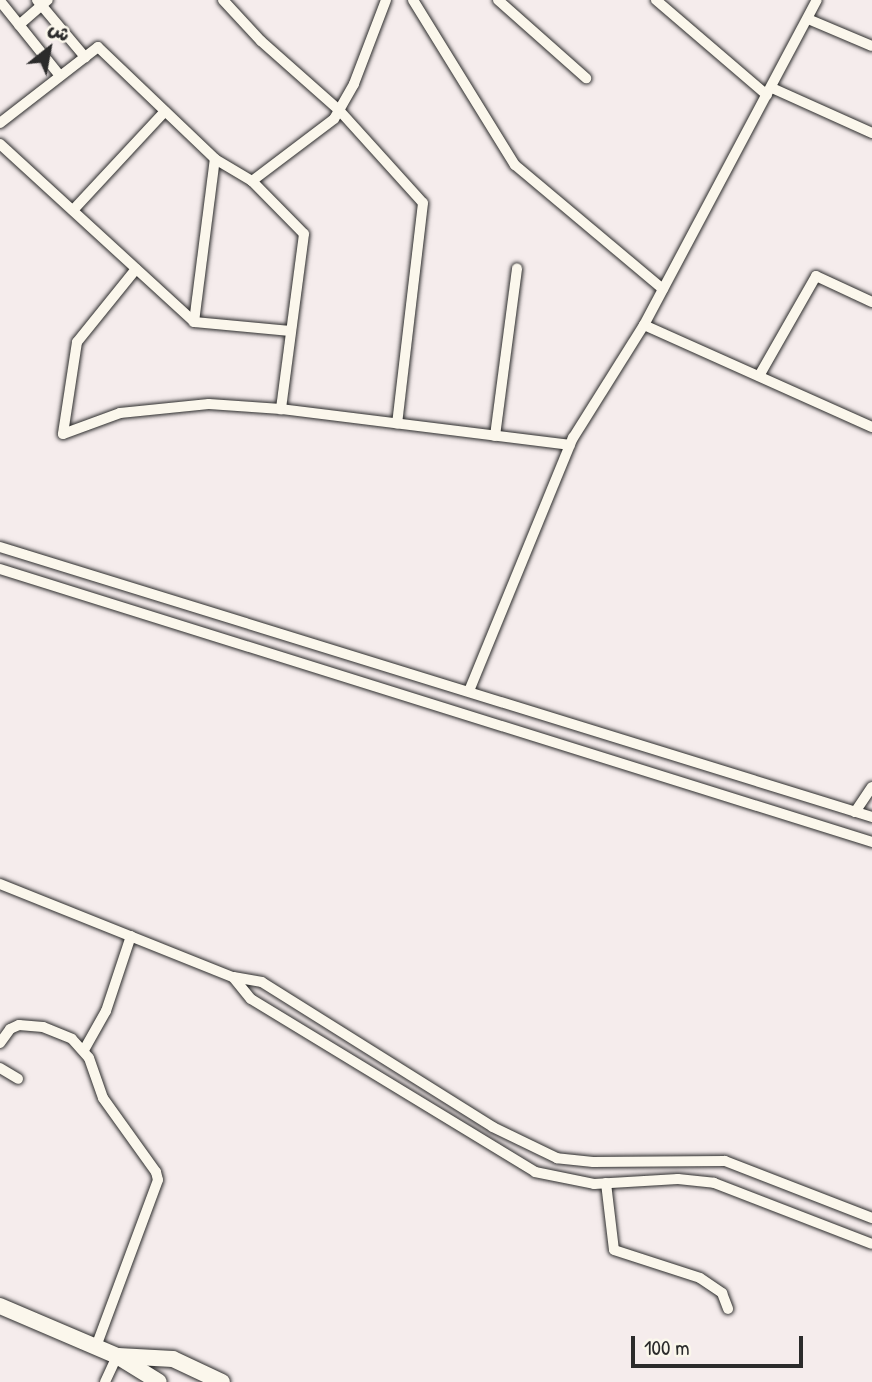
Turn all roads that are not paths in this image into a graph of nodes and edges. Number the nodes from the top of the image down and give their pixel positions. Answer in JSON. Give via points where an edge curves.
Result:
{"nodes":[{"id":1,"x":223,"y":0,"type":"edge"},
{"id":2,"x":386,"y":0,"type":"edge"},
{"id":3,"x":413,"y":0,"type":"edge"},
{"id":4,"x":498,"y":0,"type":"edge"},
{"id":5,"x":656,"y":0,"type":"edge"},
{"id":6,"x":817,"y":0,"type":"edge"},
{"id":7,"x":0,"y":1,"type":"edge"},
{"id":8,"x":42,"y":2,"type":"edge"},
{"id":9,"x":808,"y":19,"type":"junction"},
{"id":10,"x":19,"y":25,"type":"junction"},
{"id":11,"x":872,"y":46,"type":"edge"},
{"id":12,"x":85,"y":57,"type":"junction"},
{"id":13,"x":60,"y":76,"type":"junction"},
{"id":14,"x":586,"y":78,"type":"dead end"},
{"id":15,"x":770,"y":91,"type":"junction"},
{"id":16,"x":339,"y":110,"type":"junction"},
{"id":17,"x":165,"y":111,"type":"junction"},
{"id":18,"x":0,"y":123,"type":"edge"},
{"id":19,"x":872,"y":133,"type":"edge"},
{"id":20,"x":0,"y":144,"type":"edge"},
{"id":21,"x":215,"y":159,"type":"junction"},
{"id":22,"x":252,"y":181,"type":"junction"},
{"id":23,"x":75,"y":208,"type":"junction"},
{"id":24,"x":517,"y":268,"type":"dead end"},
{"id":25,"x":135,"y":269,"type":"junction"},
{"id":26,"x":663,"y":289,"type":"junction"},
{"id":27,"x":872,"y":302,"type":"edge"},
{"id":28,"x":194,"y":322,"type":"junction"},
{"id":29,"x":644,"y":325,"type":"junction"},
{"id":30,"x":291,"y":331,"type":"junction"},
{"id":31,"x":759,"y":376,"type":"junction"},
{"id":32,"x":281,"y":409,"type":"junction"},
{"id":33,"x":397,"y":423,"type":"junction"},
{"id":34,"x":872,"y":427,"type":"edge"},
{"id":35,"x":495,"y":436,"type":"junction"},
{"id":36,"x":570,"y":445,"type":"junction"},
{"id":37,"x":0,"y":547,"type":"edge"},
{"id":38,"x":0,"y":569,"type":"edge"},
{"id":39,"x":468,"y":691,"type":"junction"},
{"id":40,"x":872,"y":788,"type":"edge"},
{"id":41,"x":855,"y":812,"type":"junction"},
{"id":42,"x":872,"y":817,"type":"edge"},
{"id":43,"x":872,"y":842,"type":"edge"},
{"id":44,"x":0,"y":884,"type":"edge"},
{"id":45,"x":131,"y":936,"type":"junction"},
{"id":46,"x":233,"y":977,"type":"junction"},
{"id":47,"x":0,"y":1043,"type":"edge"},
{"id":48,"x":84,"y":1050,"type":"junction"},
{"id":49,"x":0,"y":1068,"type":"edge"},
{"id":50,"x":18,"y":1079,"type":"dead end"},
{"id":51,"x":606,"y":1183,"type":"junction"},
{"id":52,"x":872,"y":1218,"type":"edge"},
{"id":53,"x":872,"y":1244,"type":"edge"},
{"id":54,"x":0,"y":1306,"type":"edge"},
{"id":55,"x":728,"y":1309,"type":"dead end"},
{"id":56,"x":96,"y":1347,"type":"junction"},
{"id":57,"x":117,"y":1356,"type":"junction"},
{"id":58,"x":105,"y":1382,"type":"edge"},
{"id":59,"x":159,"y":1382,"type":"edge"},
{"id":60,"x":222,"y":1382,"type":"edge"}],
"edges":[{"from":1,"to":16,"type":"street","via":[[261,41]]},
{"from":2,"to":16,"type":"street"},
{"from":3,"to":26,"type":"street","via":[[515,165]]},
{"from":4,"to":14,"type":"street"},
{"from":5,"to":15,"type":"street"},
{"from":6,"to":9,"type":"street"},
{"from":7,"to":10,"type":"street"},
{"from":8,"to":10,"type":"street"},
{"from":8,"to":12,"type":"street"},
{"from":9,"to":11,"type":"street"},
{"from":9,"to":15,"type":"street"},
{"from":10,"to":13,"type":"street"},
{"from":12,"to":13,"type":"street"},
{"from":12,"to":17,"type":"street","via":[[98,47]]},
{"from":13,"to":18,"type":"street"},
{"from":15,"to":19,"type":"street"},
{"from":15,"to":26,"type":"street"},
{"from":16,"to":22,"type":"street","via":[[334,119]]},
{"from":16,"to":33,"type":"street","via":[[423,204]]},
{"from":17,"to":21,"type":"street"},
{"from":17,"to":23,"type":"street"},
{"from":20,"to":23,"type":"street"},
{"from":21,"to":22,"type":"street"},
{"from":21,"to":28,"type":"street"},
{"from":22,"to":30,"type":"street","via":[[304,234]]},
{"from":23,"to":25,"type":"street"},
{"from":24,"to":35,"type":"street"},
{"from":25,"to":28,"type":"street"},
{"from":25,"to":32,"type":"street","via":[[77,342],[63,434],[120,413],[209,404]]},
{"from":26,"to":29,"type":"street"},
{"from":27,"to":31,"type":"street","via":[[816,276]]},
{"from":28,"to":30,"type":"street"},
{"from":29,"to":31,"type":"street"},
{"from":29,"to":36,"type":"street"},
{"from":30,"to":32,"type":"street"},
{"from":31,"to":34,"type":"street"},
{"from":32,"to":33,"type":"street"},
{"from":33,"to":35,"type":"street"},
{"from":35,"to":36,"type":"street"},
{"from":36,"to":39,"type":"street"},
{"from":37,"to":39,"type":"street"},
{"from":38,"to":43,"type":"street"},
{"from":39,"to":41,"type":"street"},
{"from":40,"to":41,"type":"street"},
{"from":41,"to":42,"type":"street"},
{"from":44,"to":45,"type":"street"},
{"from":45,"to":46,"type":"street"},
{"from":45,"to":48,"type":"street","via":[[102,1020]]},
{"from":46,"to":51,"type":"street","via":[[251,999],[511,1161],[535,1172]]},
{"from":46,"to":52,"type":"street","via":[[262,982],[493,1127],[557,1157],[593,1162],[725,1161]]},
{"from":47,"to":48,"type":"street","via":[[19,1025],[56,1031]]},
{"from":48,"to":56,"type":"street","via":[[103,1098],[158,1180]]},
{"from":49,"to":50,"type":"street"},
{"from":51,"to":53,"type":"street","via":[[678,1179],[714,1183]]},
{"from":51,"to":55,"type":"street","via":[[614,1250],[701,1278],[722,1293]]},
{"from":54,"to":56,"type":"street"},
{"from":56,"to":57,"type":"street"},
{"from":57,"to":58,"type":"street"},
{"from":57,"to":59,"type":"street"},
{"from":57,"to":60,"type":"street","via":[[173,1359]]}]}
